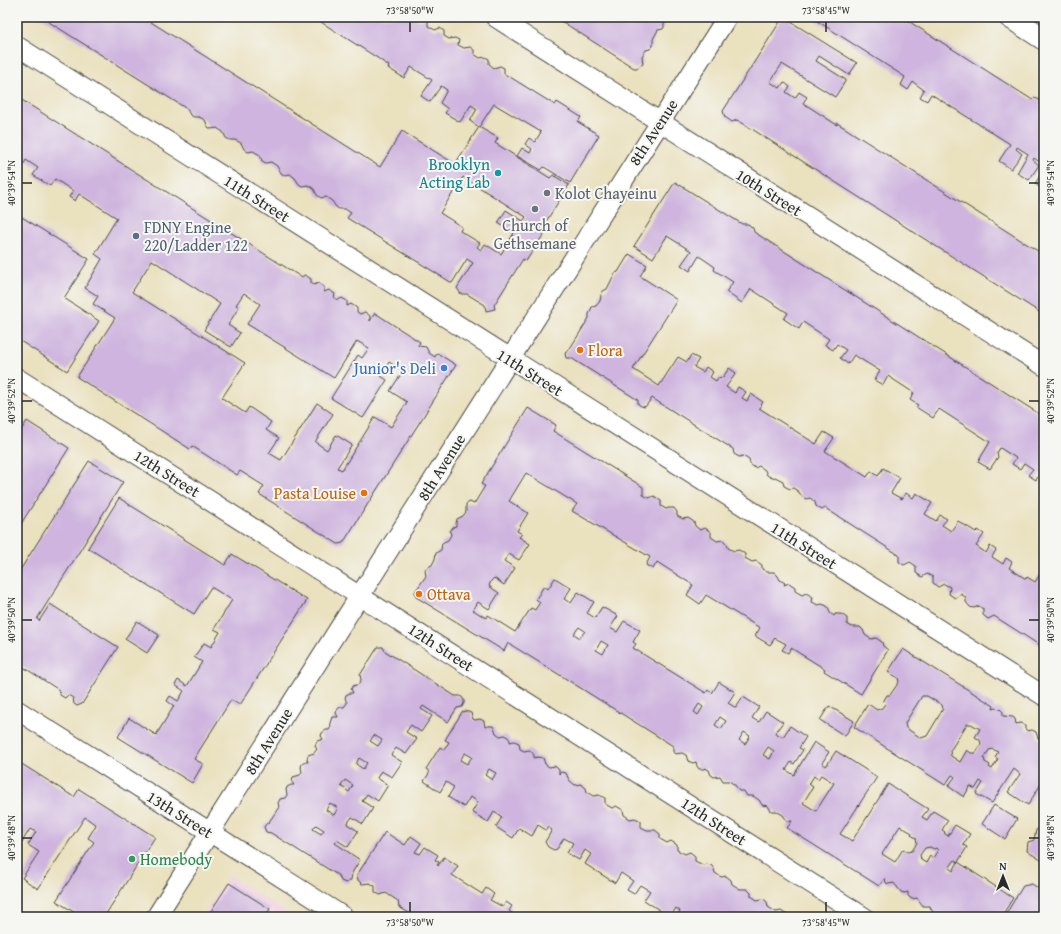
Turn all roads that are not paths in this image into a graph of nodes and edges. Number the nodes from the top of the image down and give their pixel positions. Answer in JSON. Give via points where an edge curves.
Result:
{"nodes":[{"id":1,"x":495,"y":17,"type":"edge"},
{"id":2,"x":727,"y":17,"type":"edge"},
{"id":3,"x":1010,"y":17,"type":"edge"},
{"id":4,"x":1044,"y":39,"type":"edge"},
{"id":5,"x":17,"y":46,"type":"edge"},
{"id":6,"x":660,"y":122,"type":"junction"},
{"id":7,"x":510,"y":359,"type":"junction"},
{"id":8,"x":1044,"y":366,"type":"edge"},
{"id":9,"x":17,"y":378,"type":"edge"},
{"id":10,"x":360,"y":596,"type":"junction"},
{"id":11,"x":1044,"y":696,"type":"edge"},
{"id":12,"x":17,"y":710,"type":"edge"},
{"id":13,"x":210,"y":832,"type":"junction"},
{"id":14,"x":156,"y":917,"type":"edge"},
{"id":15,"x":344,"y":917,"type":"edge"},
{"id":16,"x":864,"y":917,"type":"edge"}],
"edges":[{"from":1,"to":6,"type":"street","name":"10th Street"},
{"from":2,"to":6,"type":"street","name":"8th Avenue"},
{"from":3,"to":4,"type":"street"},
{"from":5,"to":7,"type":"street","name":"11th Street"},
{"from":6,"to":7,"type":"street","name":"8th Avenue"},
{"from":6,"to":8,"type":"street","name":"10th Street"},
{"from":7,"to":10,"type":"street","name":"8th Avenue"},
{"from":7,"to":11,"type":"street","name":"11th Street"},
{"from":9,"to":10,"type":"street","name":"12th Street"},
{"from":10,"to":13,"type":"street","name":"8th Avenue"},
{"from":10,"to":16,"type":"street","name":"12th Street"},
{"from":12,"to":13,"type":"street","name":"13th Street"},
{"from":13,"to":14,"type":"street","name":"8th Avenue"},
{"from":13,"to":15,"type":"street","name":"13th Street"}]}
